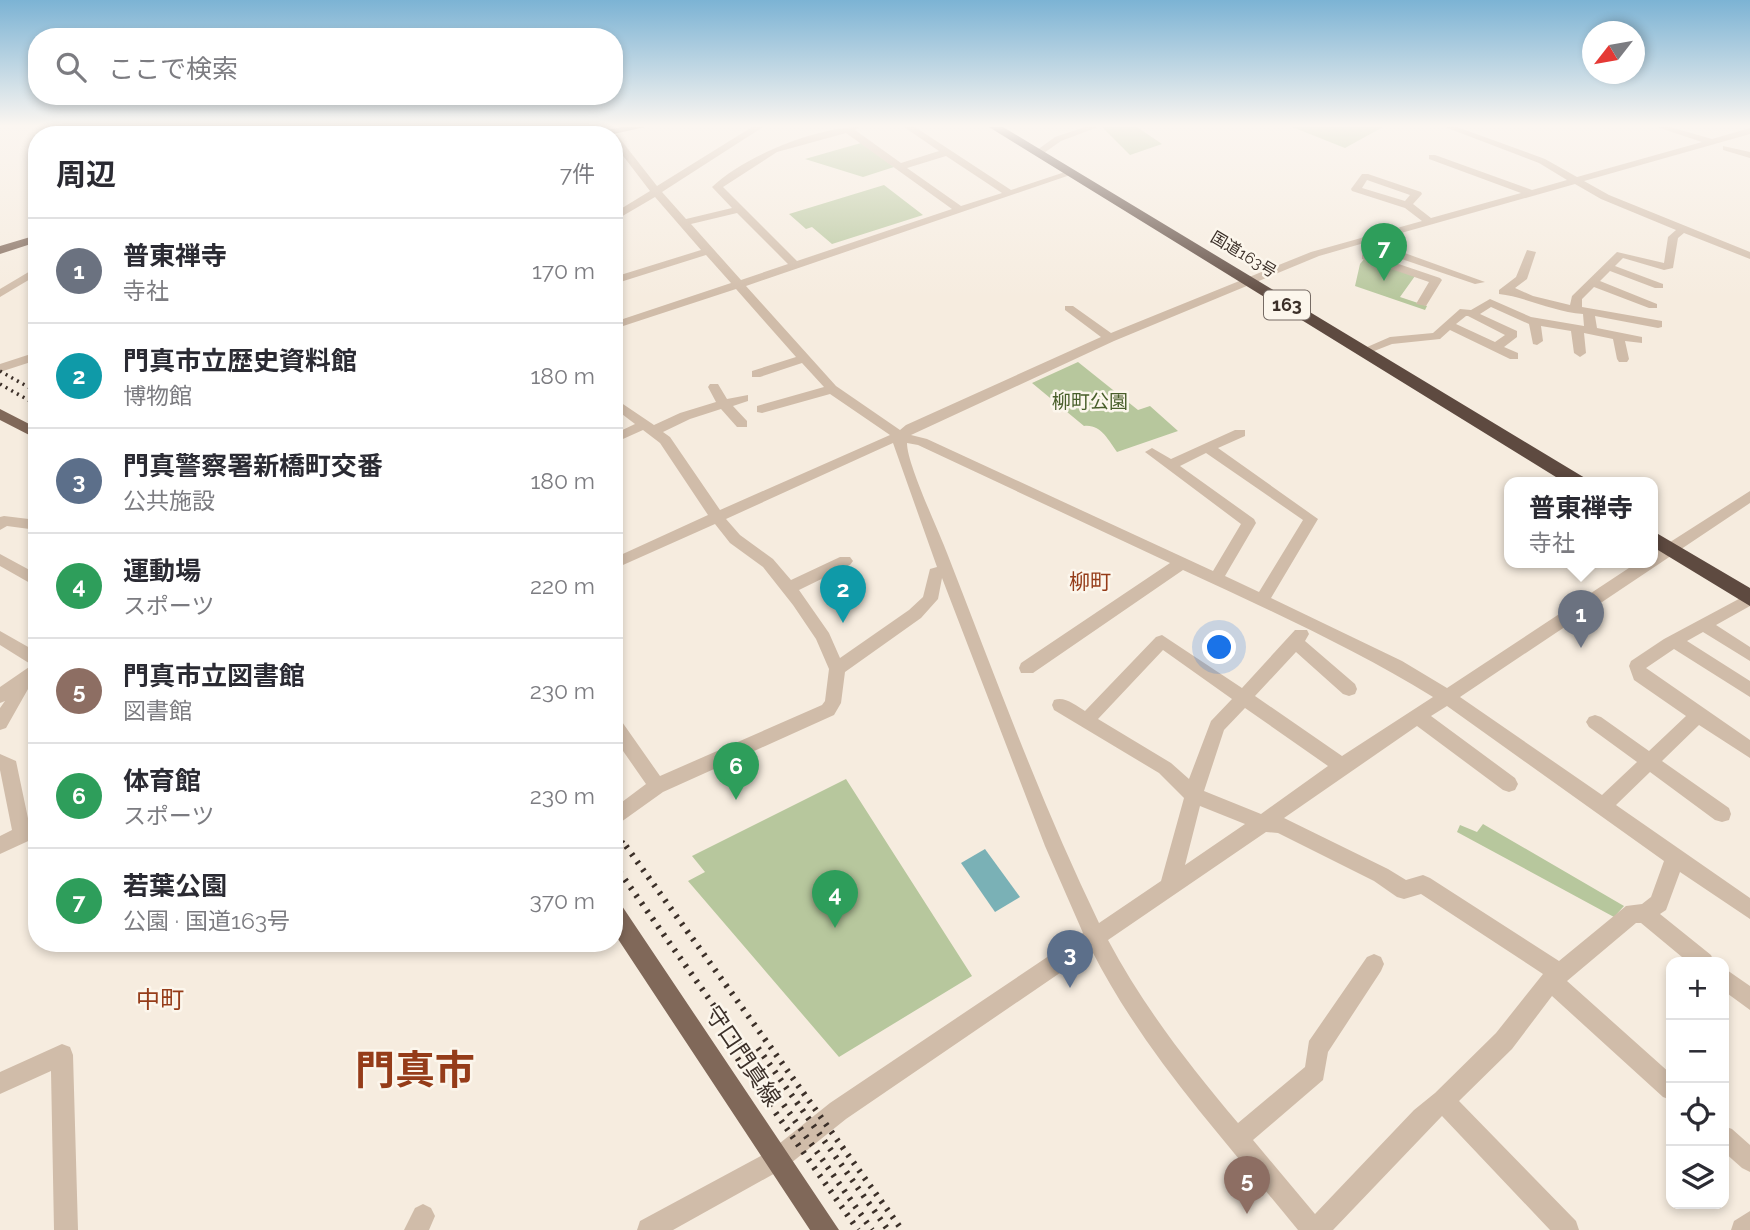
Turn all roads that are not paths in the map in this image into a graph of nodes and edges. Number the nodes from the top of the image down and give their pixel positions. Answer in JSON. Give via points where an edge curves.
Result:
{"nodes":[{"id":1,"x":650,"y":184,"type":"edge"},
{"id":2,"x":669,"y":184,"type":"edge"},
{"id":3,"x":721,"y":184,"type":"edge"},
{"id":4,"x":924,"y":184,"type":"edge"},
{"id":5,"x":996,"y":184,"type":"edge"},
{"id":6,"x":1038,"y":184,"type":"edge"},
{"id":7,"x":1085,"y":184,"type":"edge"},
{"id":8,"x":1359,"y":184,"type":"edge"},
{"id":9,"x":1390,"y":184,"type":"edge"},
{"id":10,"x":1508,"y":184,"type":"edge"},
{"id":11,"x":1558,"y":184,"type":"edge"},
{"id":12,"x":1583,"y":184,"type":"edge"},
{"id":13,"x":656,"y":192,"type":"junction"},
{"id":14,"x":1529,"y":192,"type":"junction"},
{"id":15,"x":1010,"y":194,"type":"junction"},
{"id":16,"x":1407,"y":205,"type":"junction"},
{"id":17,"x":738,"y":209,"type":"junction"},
{"id":18,"x":960,"y":210,"type":"junction"},
{"id":19,"x":623,"y":212,"type":"edge"},
{"id":20,"x":1429,"y":221,"type":"junction"},
{"id":21,"x":684,"y":223,"type":"junction"},
{"id":22,"x":1683,"y":229,"type":"junction"},
{"id":23,"x":1381,"y":235,"type":"junction"},
{"id":24,"x":28,"y":241,"type":"edge"},
{"id":25,"x":1380,"y":248,"type":"junction"},
{"id":26,"x":0,"y":250,"type":"edge"},
{"id":27,"x":708,"y":251,"type":"junction"},
{"id":28,"x":1531,"y":253,"type":"dead end"},
{"id":29,"x":1750,"y":256,"type":"edge"},
{"id":30,"x":796,"y":267,"type":"junction"},
{"id":31,"x":1608,"y":267,"type":"junction"},
{"id":32,"x":28,"y":276,"type":"edge"},
{"id":33,"x":623,"y":278,"type":"edge"},
{"id":34,"x":1244,"y":282,"type":"junction"},
{"id":35,"x":1479,"y":282,"type":"dead end"},
{"id":36,"x":1592,"y":282,"type":"junction"},
{"id":37,"x":740,"y":285,"type":"junction"},
{"id":38,"x":1659,"y":286,"type":"dead end"},
{"id":39,"x":1508,"y":289,"type":"junction"},
{"id":40,"x":0,"y":294,"type":"edge"},
{"id":41,"x":1490,"y":302,"type":"junction"},
{"id":42,"x":1422,"y":304,"type":"dead end"},
{"id":43,"x":1653,"y":306,"type":"dead end"},
{"id":44,"x":1068,"y":308,"type":"dead end"},
{"id":45,"x":1582,"y":311,"type":"junction"},
{"id":46,"x":1472,"y":314,"type":"junction"},
{"id":47,"x":1535,"y":321,"type":"junction"},
{"id":48,"x":623,"y":323,"type":"edge"},
{"id":49,"x":1658,"y":324,"type":"dead end"},
{"id":50,"x":1448,"y":325,"type":"junction"},
{"id":51,"x":1577,"y":328,"type":"junction"},
{"id":52,"x":1591,"y":331,"type":"junction"},
{"id":53,"x":1618,"y":336,"type":"junction"},
{"id":54,"x":1111,"y":338,"type":"junction"},
{"id":55,"x":1638,"y":340,"type":"dead end"},
{"id":56,"x":1537,"y":341,"type":"dead end"},
{"id":57,"x":1496,"y":348,"type":"junction"},
{"id":58,"x":1364,"y":351,"type":"junction"},
{"id":59,"x":1580,"y":354,"type":"dead end"},
{"id":60,"x":0,"y":355,"type":"edge"},
{"id":61,"x":1514,"y":356,"type":"dead end"},
{"id":62,"x":804,"y":358,"type":"junction"},
{"id":63,"x":28,"y":359,"type":"edge"},
{"id":64,"x":1623,"y":359,"type":"dead end"},
{"id":65,"x":16,"y":363,"type":"junction"},
{"id":66,"x":0,"y":368,"type":"edge"},
{"id":67,"x":756,"y":374,"type":"dead end"},
{"id":68,"x":714,"y":387,"type":"dead end"},
{"id":69,"x":832,"y":389,"type":"junction"},
{"id":70,"x":770,"y":391,"type":"dead end"},
{"id":71,"x":743,"y":398,"type":"dead end"},
{"id":72,"x":785,"y":403,"type":"junction"},
{"id":73,"x":724,"y":404,"type":"junction"},
{"id":74,"x":623,"y":409,"type":"edge"},
{"id":75,"x":762,"y":410,"type":"dead end"},
{"id":76,"x":0,"y":414,"type":"edge"},
{"id":77,"x":742,"y":424,"type":"dead end"},
{"id":78,"x":648,"y":428,"type":"junction"},
{"id":79,"x":28,"y":429,"type":"edge"},
{"id":80,"x":1240,"y":433,"type":"dead end"},
{"id":81,"x":623,"y":436,"type":"edge"},
{"id":82,"x":900,"y":437,"type":"junction"},
{"id":83,"x":1208,"y":448,"type":"junction"},
{"id":84,"x":1152,"y":452,"type":"dead end"},
{"id":85,"x":1169,"y":465,"type":"junction"},
{"id":86,"x":1554,"y":477,"type":"edge"},
{"id":87,"x":1570,"y":477,"type":"edge"},
{"id":88,"x":1750,"y":496,"type":"edge"},
{"id":89,"x":717,"y":517,"type":"junction"},
{"id":90,"x":28,"y":524,"type":"edge"},
{"id":91,"x":0,"y":525,"type":"edge"},
{"id":92,"x":1667,"y":543,"type":"edge"},
{"id":93,"x":0,"y":559,"type":"edge"},
{"id":94,"x":623,"y":560,"type":"edge"},
{"id":95,"x":845,"y":561,"type":"dead end"},
{"id":96,"x":1183,"y":562,"type":"junction"},
{"id":97,"x":1640,"y":568,"type":"edge"},
{"id":98,"x":945,"y":570,"type":"junction"},
{"id":99,"x":28,"y":576,"type":"edge"},
{"id":100,"x":1216,"y":578,"type":"junction"},
{"id":101,"x":1750,"y":587,"type":"edge"},
{"id":102,"x":789,"y":588,"type":"junction"},
{"id":103,"x":1750,"y":598,"type":"edge"},
{"id":104,"x":1262,"y":600,"type":"junction"},
{"id":105,"x":1310,"y":624,"type":"junction"},
{"id":106,"x":1704,"y":625,"type":"junction"},
{"id":107,"x":0,"y":638,"type":"edge"},
{"id":108,"x":1674,"y":641,"type":"junction"},
{"id":109,"x":1295,"y":642,"type":"junction"},
{"id":110,"x":1750,"y":654,"type":"edge"},
{"id":111,"x":28,"y":655,"type":"edge"},
{"id":112,"x":1027,"y":668,"type":"dead end"},
{"id":113,"x":837,"y":669,"type":"junction"},
{"id":114,"x":28,"y":676,"type":"edge"},
{"id":115,"x":28,"y":679,"type":"edge"},
{"id":116,"x":1349,"y":689,"type":"dead end"},
{"id":117,"x":1750,"y":690,"type":"edge"},
{"id":118,"x":0,"y":696,"type":"edge"},
{"id":119,"x":1243,"y":696,"type":"junction"},
{"id":120,"x":1446,"y":696,"type":"junction"},
{"id":121,"x":1060,"y":705,"type":"dead end"},
{"id":122,"x":1698,"y":715,"type":"junction"},
{"id":123,"x":1417,"y":716,"type":"junction"},
{"id":124,"x":1086,"y":721,"type":"junction"},
{"id":125,"x":1595,"y":722,"type":"dead end"},
{"id":126,"x":0,"y":723,"type":"edge"},
{"id":127,"x":623,"y":737,"type":"edge"},
{"id":128,"x":1750,"y":750,"type":"edge"},
{"id":129,"x":0,"y":762,"type":"edge"},
{"id":130,"x":1649,"y":762,"type":"junction"},
{"id":131,"x":1342,"y":766,"type":"junction"},
{"id":132,"x":1509,"y":784,"type":"dead end"},
{"id":133,"x":657,"y":786,"type":"junction"},
{"id":134,"x":1195,"y":796,"type":"junction"},
{"id":135,"x":1603,"y":806,"type":"junction"},
{"id":136,"x":623,"y":812,"type":"edge"},
{"id":137,"x":1722,"y":814,"type":"dead end"},
{"id":138,"x":1263,"y":824,"type":"junction"},
{"id":139,"x":28,"y":829,"type":"edge"},
{"id":140,"x":28,"y":832,"type":"edge"},
{"id":141,"x":0,"y":845,"type":"edge"},
{"id":142,"x":1675,"y":858,"type":"junction"},
{"id":143,"x":1169,"y":888,"type":"junction"},
{"id":144,"x":1750,"y":911,"type":"edge"},
{"id":145,"x":1645,"y":914,"type":"junction"},
{"id":146,"x":623,"y":926,"type":"edge"},
{"id":147,"x":1096,"y":938,"type":"junction"},
{"id":148,"x":1698,"y":957,"type":"edge"},
{"id":149,"x":1374,"y":964,"type":"dead end"},
{"id":150,"x":1555,"y":977,"type":"junction"},
{"id":151,"x":1729,"y":982,"type":"edge"},
{"id":152,"x":1750,"y":1000,"type":"edge"},
{"id":153,"x":0,"y":1083,"type":"edge"},
{"id":154,"x":1666,"y":1084,"type":"edge"},
{"id":155,"x":1443,"y":1101,"type":"junction"},
{"id":156,"x":1236,"y":1139,"type":"junction"},
{"id":157,"x":1729,"y":1141,"type":"edge"},
{"id":158,"x":778,"y":1159,"type":"junction"},
{"id":159,"x":1750,"y":1160,"type":"edge"},
{"id":160,"x":1750,"y":1223,"type":"edge"},
{"id":161,"x":66,"y":1230,"type":"edge"},
{"id":162,"x":649,"y":1230,"type":"edge"},
{"id":163,"x":826,"y":1230,"type":"edge"},
{"id":164,"x":1314,"y":1230,"type":"edge"},
{"id":165,"x":1567,"y":1230,"type":"edge"},
{"id":166,"x":1743,"y":1230,"type":"edge"}],
"edges":[{"from":1,"to":13,"type":"street"},
{"from":2,"to":13,"type":"street"},
{"from":3,"to":17,"type":"street","via":[[717,187]]},
{"from":4,"to":18,"type":"street"},
{"from":5,"to":15,"type":"street"},
{"from":6,"to":15,"type":"street"},
{"from":7,"to":34,"type":"highway","name":"国道163号","number":"163"},
{"from":8,"to":16,"type":"street","via":[[1356,189]]},
{"from":9,"to":16,"type":"street","via":[[1418,194]]},
{"from":10,"to":14,"type":"street"},
{"from":11,"to":14,"type":"street"},
{"from":12,"to":22,"type":"street"},
{"from":13,"to":19,"type":"street"},
{"from":13,"to":21,"type":"street"},
{"from":14,"to":20,"type":"street"},
{"from":15,"to":18,"type":"street"},
{"from":16,"to":20,"type":"street"},
{"from":17,"to":21,"type":"street"},
{"from":17,"to":30,"type":"street"},
{"from":18,"to":30,"type":"street"},
{"from":20,"to":23,"type":"street"},
{"from":21,"to":27,"type":"street"},
{"from":22,"to":29,"type":"street"},
{"from":22,"to":31,"type":"street","via":[[1673,237],[1670,266],[1621,254]]},
{"from":23,"to":25,"type":"street","via":[[1386,244]]},
{"from":23,"to":34,"type":"street"},
{"from":24,"to":26,"type":"main road"},
{"from":25,"to":35,"type":"street"},
{"from":25,"to":42,"type":"street","via":[[1366,257],[1436,280]]},
{"from":27,"to":33,"type":"street"},
{"from":27,"to":37,"type":"street"},
{"from":28,"to":39,"type":"street","via":[[1521,279]]},
{"from":30,"to":37,"type":"street"},
{"from":31,"to":36,"type":"street"},
{"from":31,"to":38,"type":"street"},
{"from":32,"to":40,"type":"street"},
{"from":34,"to":54,"type":"street"},
{"from":34,"to":58,"type":"highway","name":"国道163号","number":"163"},
{"from":34,"to":86,"type":"highway","name":"国道163号","number":"163"},
{"from":36,"to":43,"type":"street"},
{"from":36,"to":45,"type":"street","via":[[1576,298]]},
{"from":37,"to":48,"type":"street"},
{"from":37,"to":62,"type":"street"},
{"from":39,"to":41,"type":"street"},
{"from":39,"to":45,"type":"street","via":[[1529,299]]},
{"from":41,"to":46,"type":"street"},
{"from":41,"to":47,"type":"street"},
{"from":44,"to":54,"type":"street"},
{"from":45,"to":49,"type":"street"},
{"from":45,"to":52,"type":"street"},
{"from":46,"to":50,"type":"street","via":[[1464,311]]},
{"from":46,"to":57,"type":"street","via":[[1513,334]]},
{"from":47,"to":51,"type":"street"},
{"from":47,"to":56,"type":"street"},
{"from":50,"to":57,"type":"street"},
{"from":50,"to":58,"type":"street","via":[[1436,336],[1390,341]]},
{"from":51,"to":52,"type":"street"},
{"from":51,"to":59,"type":"street"},
{"from":52,"to":53,"type":"street"},
{"from":53,"to":55,"type":"street"},
{"from":53,"to":64,"type":"street"},
{"from":54,"to":82,"type":"street"},
{"from":57,"to":61,"type":"street"},
{"from":58,"to":87,"type":"highway","name":"国道163号","number":"163"},
{"from":60,"to":65,"type":"street"},
{"from":62,"to":67,"type":"street"},
{"from":62,"to":69,"type":"street"},
{"from":63,"to":65,"type":"street"},
{"from":65,"to":66,"type":"street"},
{"from":68,"to":73,"type":"street"},
{"from":69,"to":72,"type":"street"},
{"from":69,"to":82,"type":"street"},
{"from":70,"to":72,"type":"street"},
{"from":71,"to":73,"type":"street"},
{"from":72,"to":75,"type":"street"},
{"from":73,"to":77,"type":"street"},
{"from":73,"to":78,"type":"street"},
{"from":74,"to":78,"type":"street"},
{"from":76,"to":79,"type":"main road"},
{"from":78,"to":81,"type":"street"},
{"from":78,"to":89,"type":"street","via":[[666,440]]},
{"from":80,"to":83,"type":"street"},
{"from":82,"to":89,"type":"street"},
{"from":82,"to":96,"type":"street","via":[[922,442]]},
{"from":82,"to":98,"type":"street","via":[[900,449]]},
{"from":83,"to":85,"type":"street"},
{"from":83,"to":104,"type":"street","via":[[1311,519]]},
{"from":84,"to":85,"type":"street"},
{"from":85,"to":100,"type":"street","via":[[1249,523]]},
{"from":88,"to":92,"type":"street"},
{"from":89,"to":94,"type":"street"},
{"from":89,"to":102,"type":"street"},
{"from":90,"to":91,"type":"street","via":[[4,521]]},
{"from":92,"to":101,"type":"highway"},
{"from":92,"to":103,"type":"highway"},
{"from":93,"to":99,"type":"street"},
{"from":95,"to":102,"type":"street"},
{"from":96,"to":100,"type":"street"},
{"from":96,"to":112,"type":"street"},
{"from":97,"to":120,"type":"street"},
{"from":98,"to":113,"type":"street","via":[[935,573],[930,599],[915,614]]},
{"from":98,"to":147,"type":"street"},
{"from":100,"to":104,"type":"street"},
{"from":102,"to":113,"type":"street","via":[[823,637]]},
{"from":103,"to":106,"type":"street"},
{"from":104,"to":105,"type":"street"},
{"from":105,"to":109,"type":"street"},
{"from":105,"to":120,"type":"street"},
{"from":106,"to":108,"type":"street"},
{"from":106,"to":110,"type":"street"},
{"from":107,"to":111,"type":"street"},
{"from":108,"to":117,"type":"street"},
{"from":108,"to":122,"type":"street","via":[[1637,666],[1640,675]]},
{"from":109,"to":116,"type":"street"},
{"from":109,"to":119,"type":"street"},
{"from":113,"to":133,"type":"street","via":[[828,710]]},
{"from":114,"to":118,"type":"street"},
{"from":115,"to":126,"type":"street"},
{"from":119,"to":124,"type":"street","via":[[1162,641]]},
{"from":119,"to":131,"type":"street"},
{"from":119,"to":134,"type":"street","via":[[1217,726]]},
{"from":120,"to":123,"type":"street"},
{"from":120,"to":135,"type":"street"},
{"from":121,"to":124,"type":"street"},
{"from":122,"to":128,"type":"street"},
{"from":122,"to":130,"type":"street"},
{"from":123,"to":131,"type":"street"},
{"from":123,"to":132,"type":"street"},
{"from":124,"to":134,"type":"street","via":[[1165,768]]},
{"from":125,"to":130,"type":"street"},
{"from":127,"to":133,"type":"street"},
{"from":129,"to":139,"type":"street","via":[[10,766]]},
{"from":130,"to":135,"type":"street"},
{"from":130,"to":137,"type":"street"},
{"from":131,"to":138,"type":"street"},
{"from":133,"to":136,"type":"street"},
{"from":134,"to":138,"type":"street"},
{"from":134,"to":143,"type":"street"},
{"from":135,"to":142,"type":"street"},
{"from":138,"to":143,"type":"street"},
{"from":138,"to":150,"type":"street","via":[[1280,825],[1404,890],[1423,884]]},
{"from":140,"to":141,"type":"street"},
{"from":142,"to":144,"type":"street"},
{"from":142,"to":145,"type":"street","via":[[1659,903]]},
{"from":143,"to":147,"type":"street"},
{"from":145,"to":148,"type":"street"},
{"from":145,"to":150,"type":"street","via":[[1633,913]]},
{"from":146,"to":158,"type":"main road","name":"守口門真線"},
{"from":147,"to":156,"type":"street","via":[[1121,984],[1173,1059]]},
{"from":147,"to":158,"type":"street","via":[[838,1111]]},
{"from":149,"to":156,"type":"street","via":[[1317,1049],[1315,1072]]},
{"from":150,"to":154,"type":"street"},
{"from":150,"to":155,"type":"street","via":[[1504,1041]]},
{"from":151,"to":152,"type":"street"},
{"from":153,"to":161,"type":"street","via":[[61,1055]]},
{"from":155,"to":164,"type":"street"},
{"from":155,"to":165,"type":"street"},
{"from":156,"to":164,"type":"street"},
{"from":157,"to":159,"type":"street"},
{"from":158,"to":162,"type":"street"},
{"from":158,"to":163,"type":"main road","name":"守口門真線"},
{"from":160,"to":166,"type":"street"}]}
